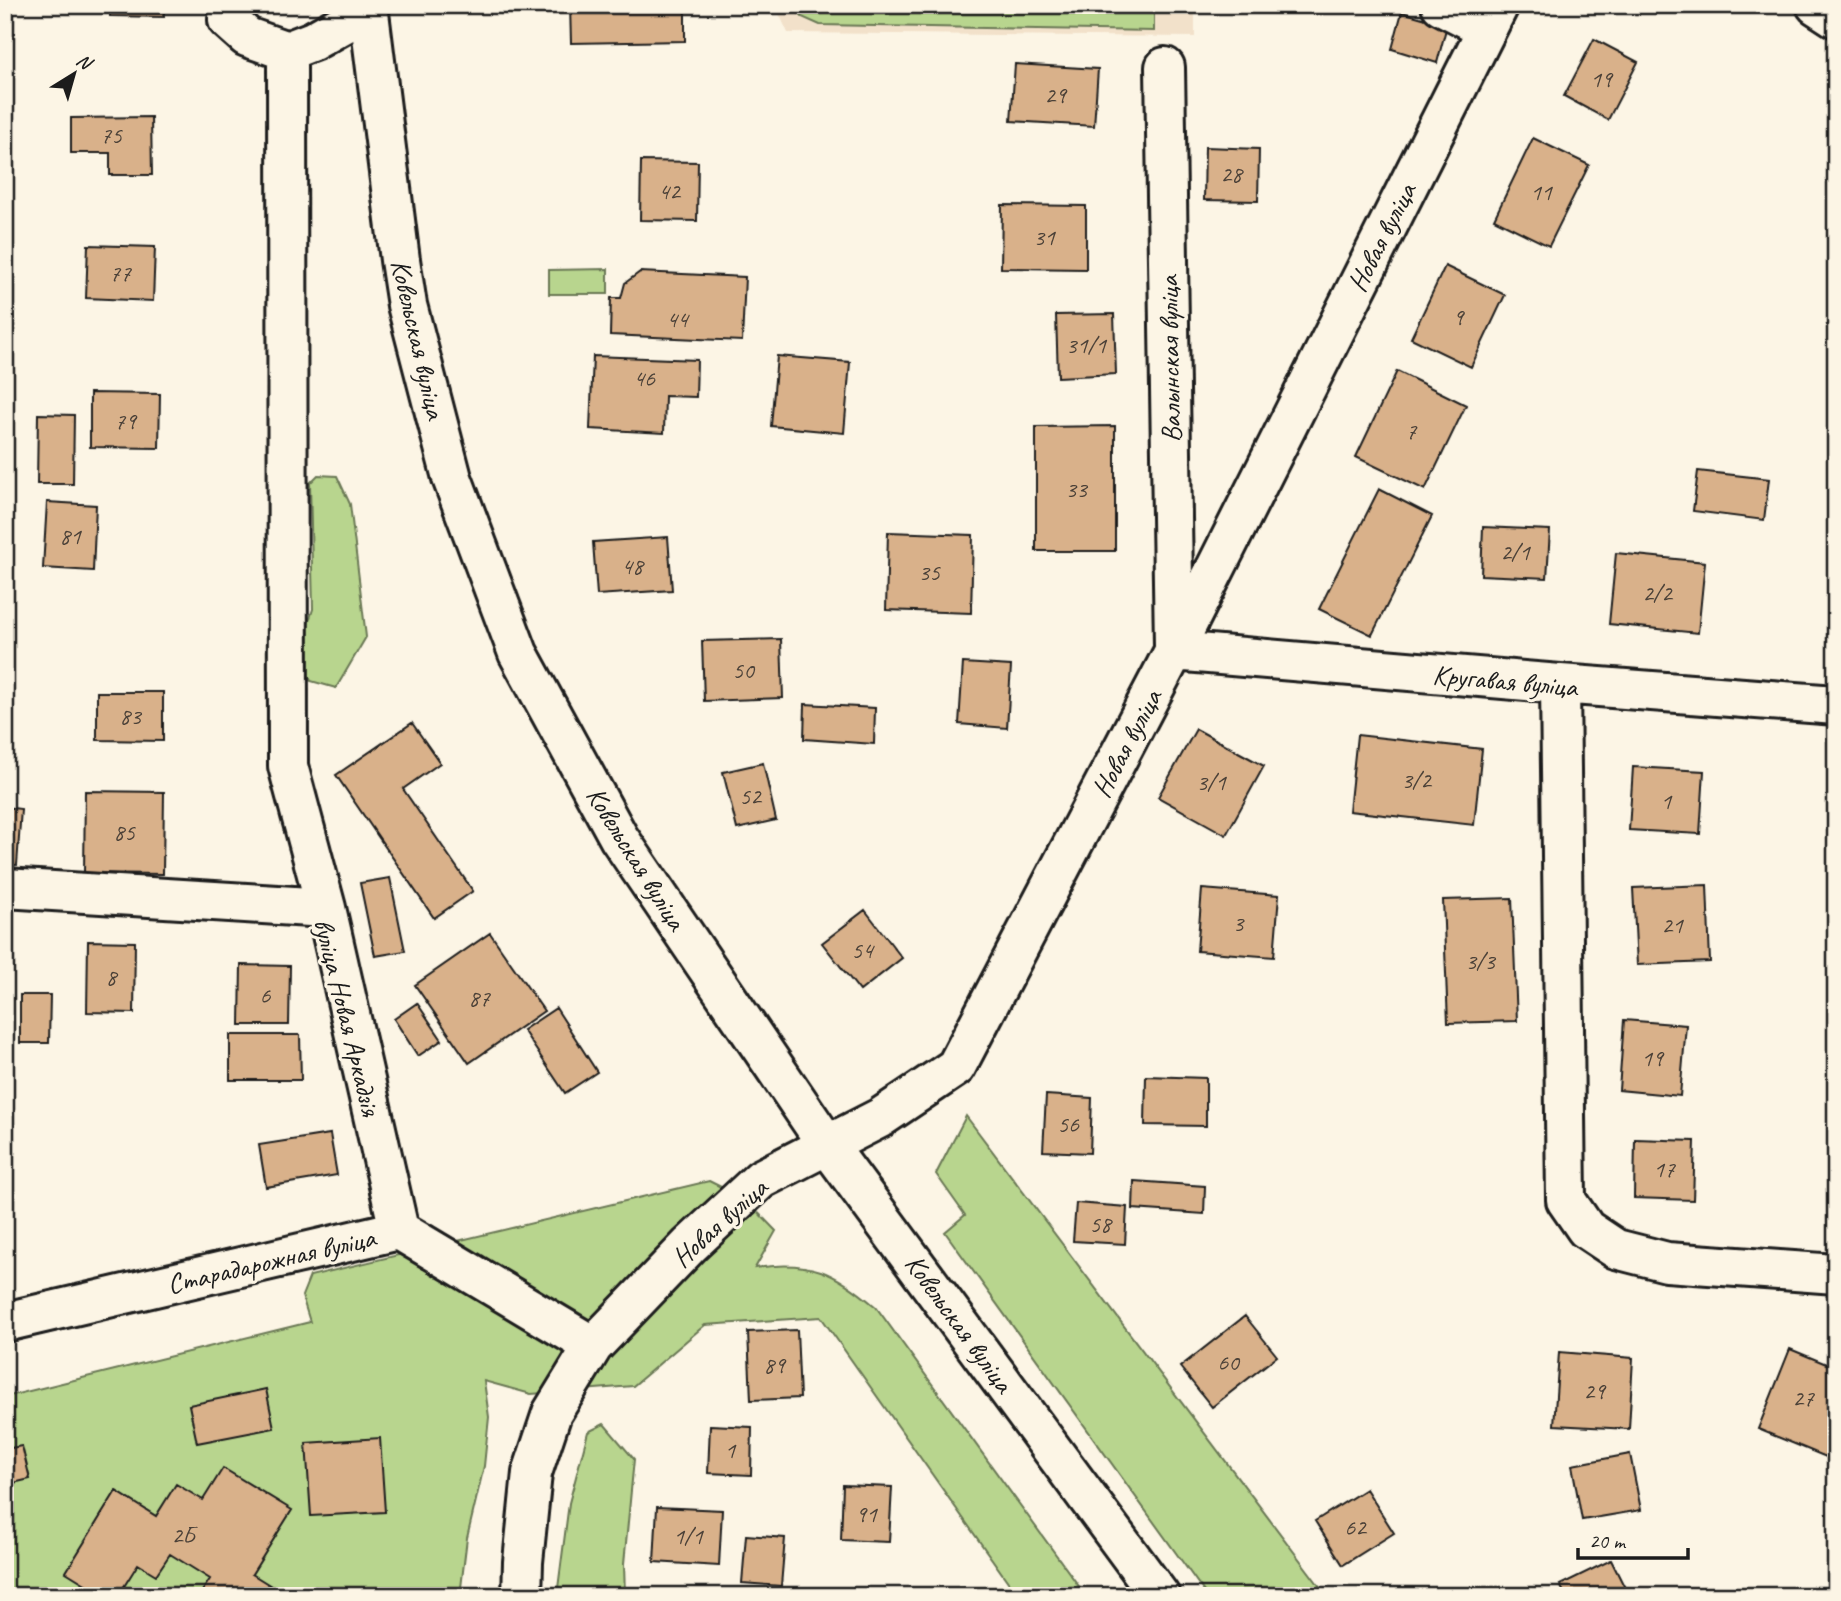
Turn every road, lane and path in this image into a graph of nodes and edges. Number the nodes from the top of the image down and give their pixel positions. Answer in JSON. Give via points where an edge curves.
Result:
{"nodes":[{"id":1,"x":229,"y":5,"type":"edge"},
{"id":2,"x":1441,"y":5,"type":"edge"},
{"id":3,"x":1816,"y":5,"type":"edge"},
{"id":4,"x":368,"y":7,"type":"edge"},
{"id":5,"x":1493,"y":17,"type":"edge"},
{"id":6,"x":1836,"y":18,"type":"edge"},
{"id":7,"x":287,"y":51,"type":"junction"},
{"id":8,"x":1165,"y":67,"type":"dead end"},
{"id":9,"x":1174,"y":651,"type":"junction"},
{"id":10,"x":1560,"y":684,"type":"junction"},
{"id":11,"x":1836,"y":705,"type":"edge"},
{"id":12,"x":5,"y":888,"type":"edge"},
{"id":13,"x":326,"y":908,"type":"junction"},
{"id":14,"x":828,"y":1146,"type":"junction"},
{"id":15,"x":399,"y":1230,"type":"junction"},
{"id":16,"x":1836,"y":1274,"type":"edge"},
{"id":17,"x":5,"y":1322,"type":"edge"},
{"id":18,"x":593,"y":1346,"type":"junction"},
{"id":19,"x":522,"y":1596,"type":"edge"},
{"id":20,"x":1160,"y":1596,"type":"edge"}],
"edges":[{"from":1,"to":7,"type":"street","via":[[228,20],[247,37]]},
{"from":2,"to":5,"type":"street"},
{"from":3,"to":6,"type":"street"},
{"from":4,"to":7,"type":"street","via":[[313,41]]},
{"from":4,"to":14,"type":"street","name":"Ковельская вуліца","via":[[407,305],[452,478],[518,653],[620,838]]},
{"from":5,"to":9,"type":"street","name":"Новая вуліца"},
{"from":7,"to":13,"type":"street","via":[[288,766]]},
{"from":8,"to":9,"type":"street","name":"Валынская вуліца"},
{"from":9,"to":10,"type":"street","name":"Кругавая вуліца"},
{"from":9,"to":14,"type":"street","name":"Новая вуліца","via":[[956,1067]]},
{"from":10,"to":11,"type":"street","name":"Кругавая вуліца"},
{"from":10,"to":16,"type":"street","via":[[1566,1200],[1586,1229],[1616,1248],[1667,1262]]},
{"from":12,"to":13,"type":"street","name":"вуліца Новая Аркадзія"},
{"from":13,"to":15,"type":"street","name":"вуліца Новая Аркадзія"},
{"from":14,"to":18,"type":"street","name":"Новая вуліца","via":[[761,1179],[690,1244]]},
{"from":14,"to":20,"type":"street","name":"Ковельская вуліца"},
{"from":15,"to":17,"type":"street","name":"Старадарожная вуліца"},
{"from":15,"to":18,"type":"street","name":"Старадарожная вуліца"},
{"from":18,"to":19,"type":"street","name":"Новая вуліца","via":[[552,1413],[532,1473]]}]}
